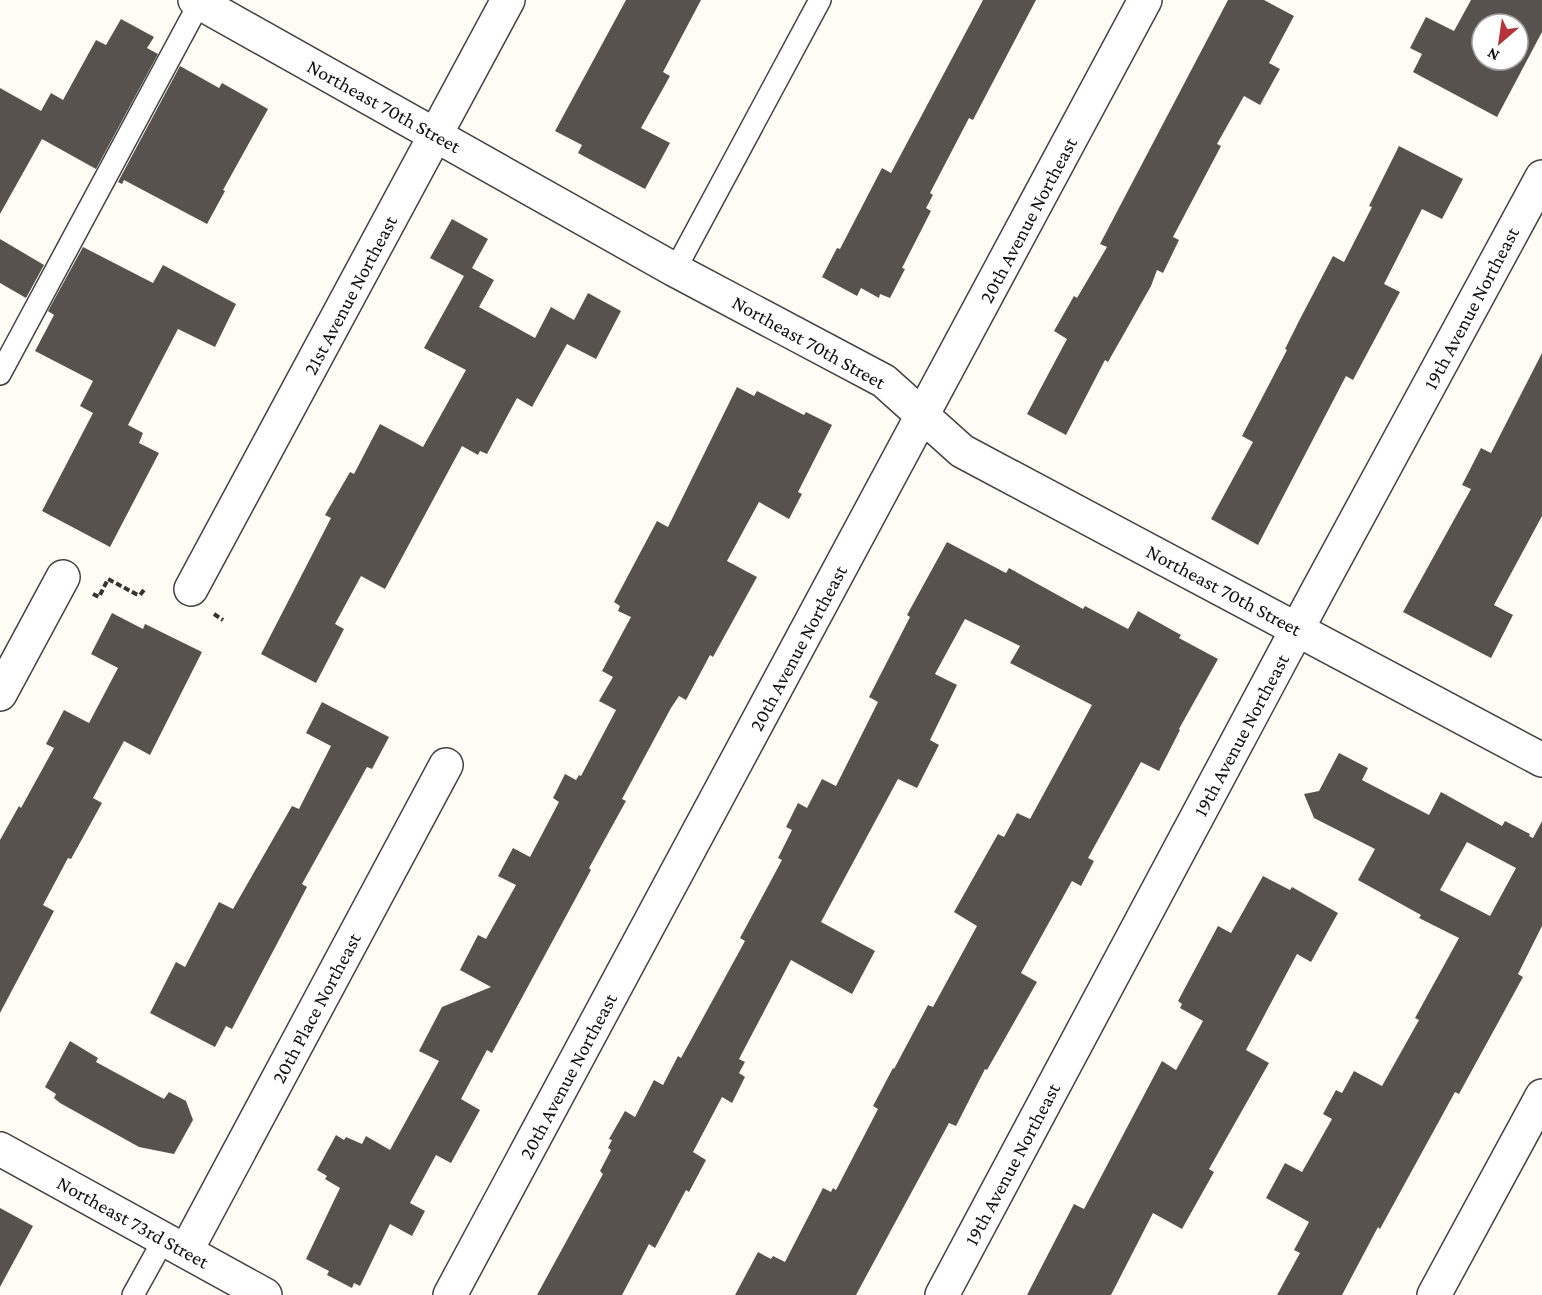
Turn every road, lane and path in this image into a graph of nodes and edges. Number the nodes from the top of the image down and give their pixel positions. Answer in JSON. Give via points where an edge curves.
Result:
{"nodes":[{"id":1,"x":508,"y":0,"type":"edge"},
{"id":2,"x":820,"y":0,"type":"edge"},
{"id":3,"x":1145,"y":0,"type":"edge"},
{"id":4,"x":199,"y":1,"type":"edge"},
{"id":5,"x":437,"y":135,"type":"junction"},
{"id":6,"x":1542,"y":177,"type":"edge"},
{"id":7,"x":675,"y":270,"type":"junction"},
{"id":8,"x":0,"y":374,"type":"edge"},
{"id":9,"x":923,"y":416,"type":"junction"},
{"id":10,"x":76,"y":585,"type":"joint"},
{"id":11,"x":144,"y":590,"type":"dead end"},
{"id":12,"x":191,"y":590,"type":"dead end"},
{"id":13,"x":1297,"y":630,"type":"junction"},
{"id":14,"x":0,"y":694,"type":"edge"},
{"id":15,"x":1542,"y":760,"type":"edge"},
{"id":16,"x":446,"y":765,"type":"dead end"},
{"id":17,"x":1542,"y":1096,"type":"edge"},
{"id":18,"x":0,"y":1149,"type":"edge"},
{"id":19,"x":175,"y":1245,"type":"junction"},
{"id":20,"x":132,"y":1295,"type":"edge"},
{"id":21,"x":265,"y":1295,"type":"edge"},
{"id":22,"x":450,"y":1295,"type":"edge"},
{"id":23,"x":942,"y":1295,"type":"edge"},
{"id":24,"x":1434,"y":1295,"type":"edge"}],
"edges":[{"from":1,"to":5,"type":"street","name":"21st Avenue Northeast"},
{"from":2,"to":7,"type":"lane"},
{"from":3,"to":9,"type":"street","name":"20th Avenue Northeast"},
{"from":4,"to":5,"type":"street","name":"Northeast 70th Street"},
{"from":4,"to":8,"type":"lane"},
{"from":5,"to":7,"type":"street","name":"Northeast 70th Street"},
{"from":5,"to":12,"type":"street","name":"21st Avenue Northeast"},
{"from":6,"to":13,"type":"street","name":"19th Avenue Northeast"},
{"from":7,"to":9,"type":"street","name":"Northeast 70th Street","via":[[884,381]]},
{"from":9,"to":13,"type":"street","name":"Northeast 70th Street","via":[[962,451]]},
{"from":9,"to":22,"type":"street","name":"20th Avenue Northeast"},
{"from":10,"to":11,"type":"path","via":[[99,597],[108,579],[136,594]]},
{"from":10,"to":14,"type":"street"},
{"from":13,"to":15,"type":"street","name":"Northeast 70th Street"},
{"from":13,"to":23,"type":"street","name":"19th Avenue Northeast"},
{"from":16,"to":19,"type":"street","name":"20th Place Northeast"},
{"from":17,"to":24,"type":"street"},
{"from":18,"to":19,"type":"street","name":"Northeast 73rd Street"},
{"from":19,"to":20,"type":"lane"},
{"from":19,"to":21,"type":"street","name":"Northeast 73rd Street"}]}
